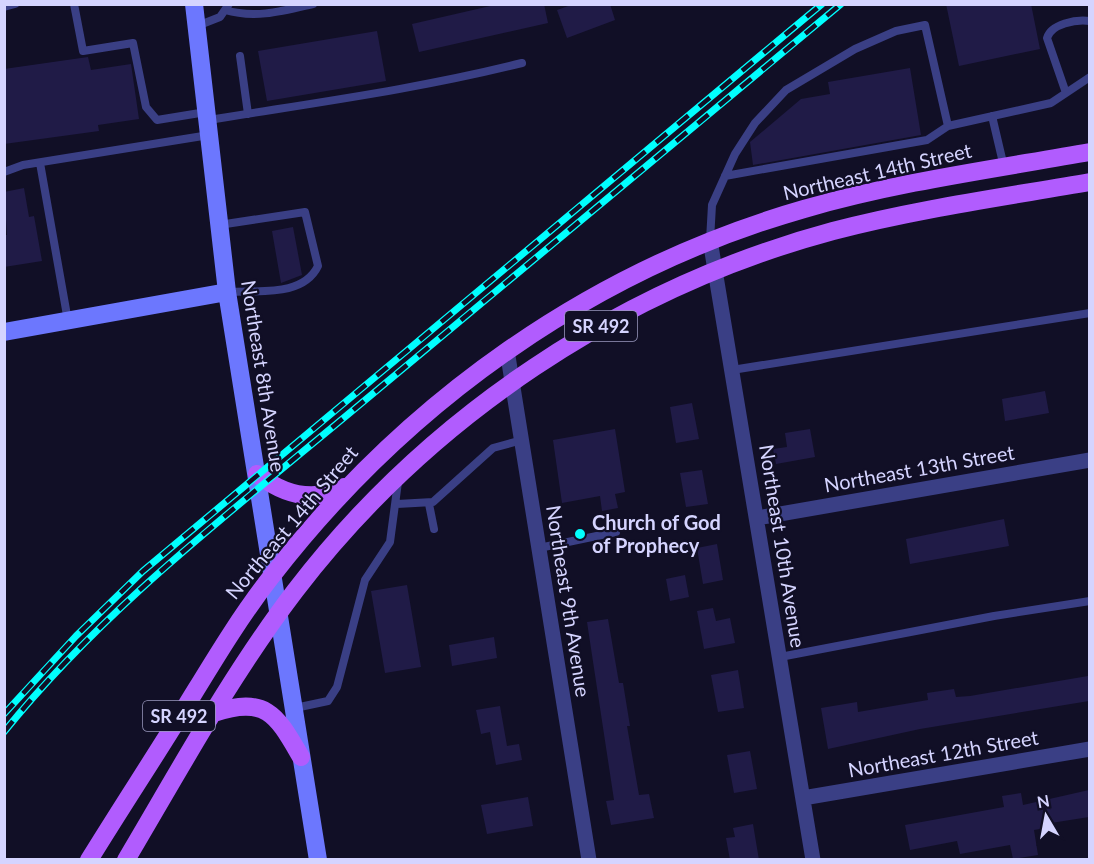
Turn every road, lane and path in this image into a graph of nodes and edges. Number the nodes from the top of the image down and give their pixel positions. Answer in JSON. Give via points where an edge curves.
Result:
{"nodes":[{"id":1,"x":15,"y":4,"type":"edge"},
{"id":2,"x":74,"y":4,"type":"edge"},
{"id":3,"x":194,"y":4,"type":"edge"},
{"id":4,"x":313,"y":4,"type":"edge"},
{"id":5,"x":4,"y":7,"type":"edge"},
{"id":6,"x":227,"y":7,"type":"edge"},
{"id":7,"x":1089,"y":21,"type":"edge"},
{"id":8,"x":196,"y":26,"type":"junction"},
{"id":9,"x":240,"y":56,"type":"dead end"},
{"id":10,"x":522,"y":63,"type":"dead end"},
{"id":11,"x":1089,"y":77,"type":"edge"},
{"id":12,"x":1066,"y":93,"type":"junction"},
{"id":13,"x":248,"y":114,"type":"junction"},
{"id":14,"x":992,"y":116,"type":"junction"},
{"id":15,"x":207,"y":123,"type":"junction"},
{"id":16,"x":948,"y":126,"type":"junction"},
{"id":17,"x":1089,"y":153,"type":"edge"},
{"id":18,"x":39,"y":163,"type":"junction"},
{"id":19,"x":1004,"y":167,"type":"junction"},
{"id":20,"x":4,"y":172,"type":"edge"},
{"id":21,"x":725,"y":176,"type":"junction"},
{"id":22,"x":1089,"y":182,"type":"edge"},
{"id":23,"x":219,"y":225,"type":"junction"},
{"id":24,"x":710,"y":240,"type":"junction"},
{"id":25,"x":715,"y":271,"type":"junction"},
{"id":26,"x":227,"y":292,"type":"junction"},
{"id":27,"x":1089,"y":313,"type":"edge"},
{"id":28,"x":68,"y":321,"type":"junction"},
{"id":29,"x":4,"y":332,"type":"edge"},
{"id":30,"x":507,"y":350,"type":"junction"},
{"id":31,"x":732,"y":370,"type":"junction"},
{"id":32,"x":512,"y":383,"type":"junction"},
{"id":33,"x":522,"y":440,"type":"junction"},
{"id":34,"x":1089,"y":460,"type":"edge"},
{"id":35,"x":257,"y":474,"type":"junction"},
{"id":36,"x":398,"y":477,"type":"junction"},
{"id":37,"x":346,"y":486,"type":"junction"},
{"id":38,"x":397,"y":504,"type":"junction"},
{"id":39,"x":429,"y":504,"type":"junction"},
{"id":40,"x":757,"y":518,"type":"junction"},
{"id":41,"x":434,"y":530,"type":"dead end"},
{"id":42,"x":616,"y":532,"type":"dead end"},
{"id":43,"x":539,"y":548,"type":"junction"},
{"id":44,"x":272,"y":575,"type":"junction"},
{"id":45,"x":1089,"y":601,"type":"edge"},
{"id":46,"x":278,"y":613,"type":"junction"},
{"id":47,"x":780,"y":657,"type":"junction"},
{"id":48,"x":293,"y":708,"type":"junction"},
{"id":49,"x":214,"y":713,"type":"junction"},
{"id":50,"x":1089,"y":749,"type":"edge"},
{"id":51,"x":301,"y":757,"type":"junction"},
{"id":52,"x":803,"y":798,"type":"junction"},
{"id":53,"x":89,"y":860,"type":"edge"},
{"id":54,"x":126,"y":860,"type":"edge"},
{"id":55,"x":318,"y":860,"type":"edge"},
{"id":56,"x":589,"y":860,"type":"edge"},
{"id":57,"x":813,"y":860,"type":"edge"}],
"edges":[{"from":1,"to":5,"type":"lane"},
{"from":2,"to":15,"type":"lane","via":[[83,51],[133,43],[146,108],[157,120]]},
{"from":3,"to":8,"type":"main road","name":"Northeast 8th Avenue"},
{"from":4,"to":6,"type":"lane","via":[[267,14],[239,14]]},
{"from":6,"to":8,"type":"lane","via":[[220,17]]},
{"from":7,"to":12,"type":"lane","via":[[1055,27],[1047,38]]},
{"from":8,"to":15,"type":"main road","name":"Northeast 8th Avenue"},
{"from":9,"to":13,"type":"lane"},
{"from":10,"to":13,"type":"lane","via":[[474,75]]},
{"from":11,"to":12,"type":"lane"},
{"from":12,"to":14,"type":"lane","via":[[1050,103]]},
{"from":13,"to":15,"type":"lane"},
{"from":14,"to":16,"type":"lane"},
{"from":14,"to":19,"type":"lane"},
{"from":15,"to":18,"type":"lane"},
{"from":15,"to":23,"type":"main road","name":"Northeast 8th Avenue"},
{"from":16,"to":21,"type":"lane","via":[[927,140]]},
{"from":16,"to":21,"type":"lane","via":[[925,25],[897,31],[855,49],[786,90],[755,123]]},
{"from":17,"to":19,"type":"main road","name":"Northeast 14th Street","number":"SR 492"},
{"from":18,"to":20,"type":"lane"},
{"from":18,"to":28,"type":"lane"},
{"from":19,"to":24,"type":"main road","name":"Northeast 14th Street","number":"SR 492","via":[[865,193]]},
{"from":21,"to":24,"type":"lane","via":[[712,206]]},
{"from":22,"to":25,"type":"main road","number":"SR 492","via":[[872,222],[800,241]]},
{"from":23,"to":26,"type":"main road","name":"Northeast 8th Avenue"},
{"from":23,"to":26,"type":"lane","via":[[305,212],[318,266],[313,277],[297,287]]},
{"from":24,"to":25,"type":"street","name":"Northeast 10th Avenue"},
{"from":24,"to":30,"type":"main road","name":"Northeast 14th Street","number":"SR 492","via":[[602,292]]},
{"from":25,"to":31,"type":"street","name":"Northeast 10th Avenue"},
{"from":25,"to":32,"type":"main road","number":"SR 492","via":[[625,313]]},
{"from":26,"to":28,"type":"main road"},
{"from":26,"to":35,"type":"main road","name":"Northeast 8th Avenue"},
{"from":27,"to":31,"type":"lane"},
{"from":28,"to":29,"type":"main road"},
{"from":30,"to":32,"type":"street","name":"Northeast 9th Avenue"},
{"from":30,"to":37,"type":"main road","name":"Northeast 14th Street","number":"SR 492","via":[[401,434]]},
{"from":31,"to":40,"type":"street","name":"Northeast 10th Avenue"},
{"from":32,"to":33,"type":"street","name":"Northeast 9th Avenue"},
{"from":32,"to":36,"type":"main road","number":"SR 492"},
{"from":33,"to":39,"type":"lane","via":[[493,448]]},
{"from":33,"to":43,"type":"street","name":"Northeast 9th Avenue"},
{"from":34,"to":40,"type":"street","name":"Northeast 13th Street"},
{"from":35,"to":37,"type":"main road","via":[[282,489],[305,496],[318,497]]},
{"from":35,"to":44,"type":"main road","name":"Northeast 8th Avenue"},
{"from":36,"to":38,"type":"lane"},
{"from":36,"to":46,"type":"main road","number":"SR 492","via":[[325,554]]},
{"from":37,"to":44,"type":"main road","name":"Northeast 14th Street","number":"SR 492"},
{"from":38,"to":39,"type":"lane"},
{"from":38,"to":48,"type":"lane","via":[[390,542],[365,580],[338,687],[328,701]]},
{"from":39,"to":41,"type":"lane"},
{"from":40,"to":47,"type":"street","name":"Northeast 10th Avenue"},
{"from":42,"to":43,"type":"lane"},
{"from":43,"to":56,"type":"street","name":"Northeast 9th Avenue"},
{"from":44,"to":46,"type":"main road","name":"Northeast 8th Avenue"},
{"from":44,"to":53,"type":"main road","name":"Northeast 14th Street","number":"SR 492","via":[[215,655]]},
{"from":45,"to":47,"type":"lane","via":[[994,615]]},
{"from":46,"to":48,"type":"main road","name":"Northeast 8th Avenue"},
{"from":46,"to":49,"type":"main road","number":"SR 492"},
{"from":47,"to":52,"type":"street","name":"Northeast 10th Avenue"},
{"from":48,"to":51,"type":"main road","name":"Northeast 8th Avenue"},
{"from":49,"to":51,"type":"main road","via":[[243,706],[269,712],[279,719]]},
{"from":49,"to":54,"type":"main road","number":"SR 492"},
{"from":50,"to":52,"type":"street","name":"Northeast 12th Street"},
{"from":51,"to":55,"type":"main road","name":"Northeast 8th Avenue"},
{"from":52,"to":57,"type":"street","name":"Northeast 10th Avenue"}]}
